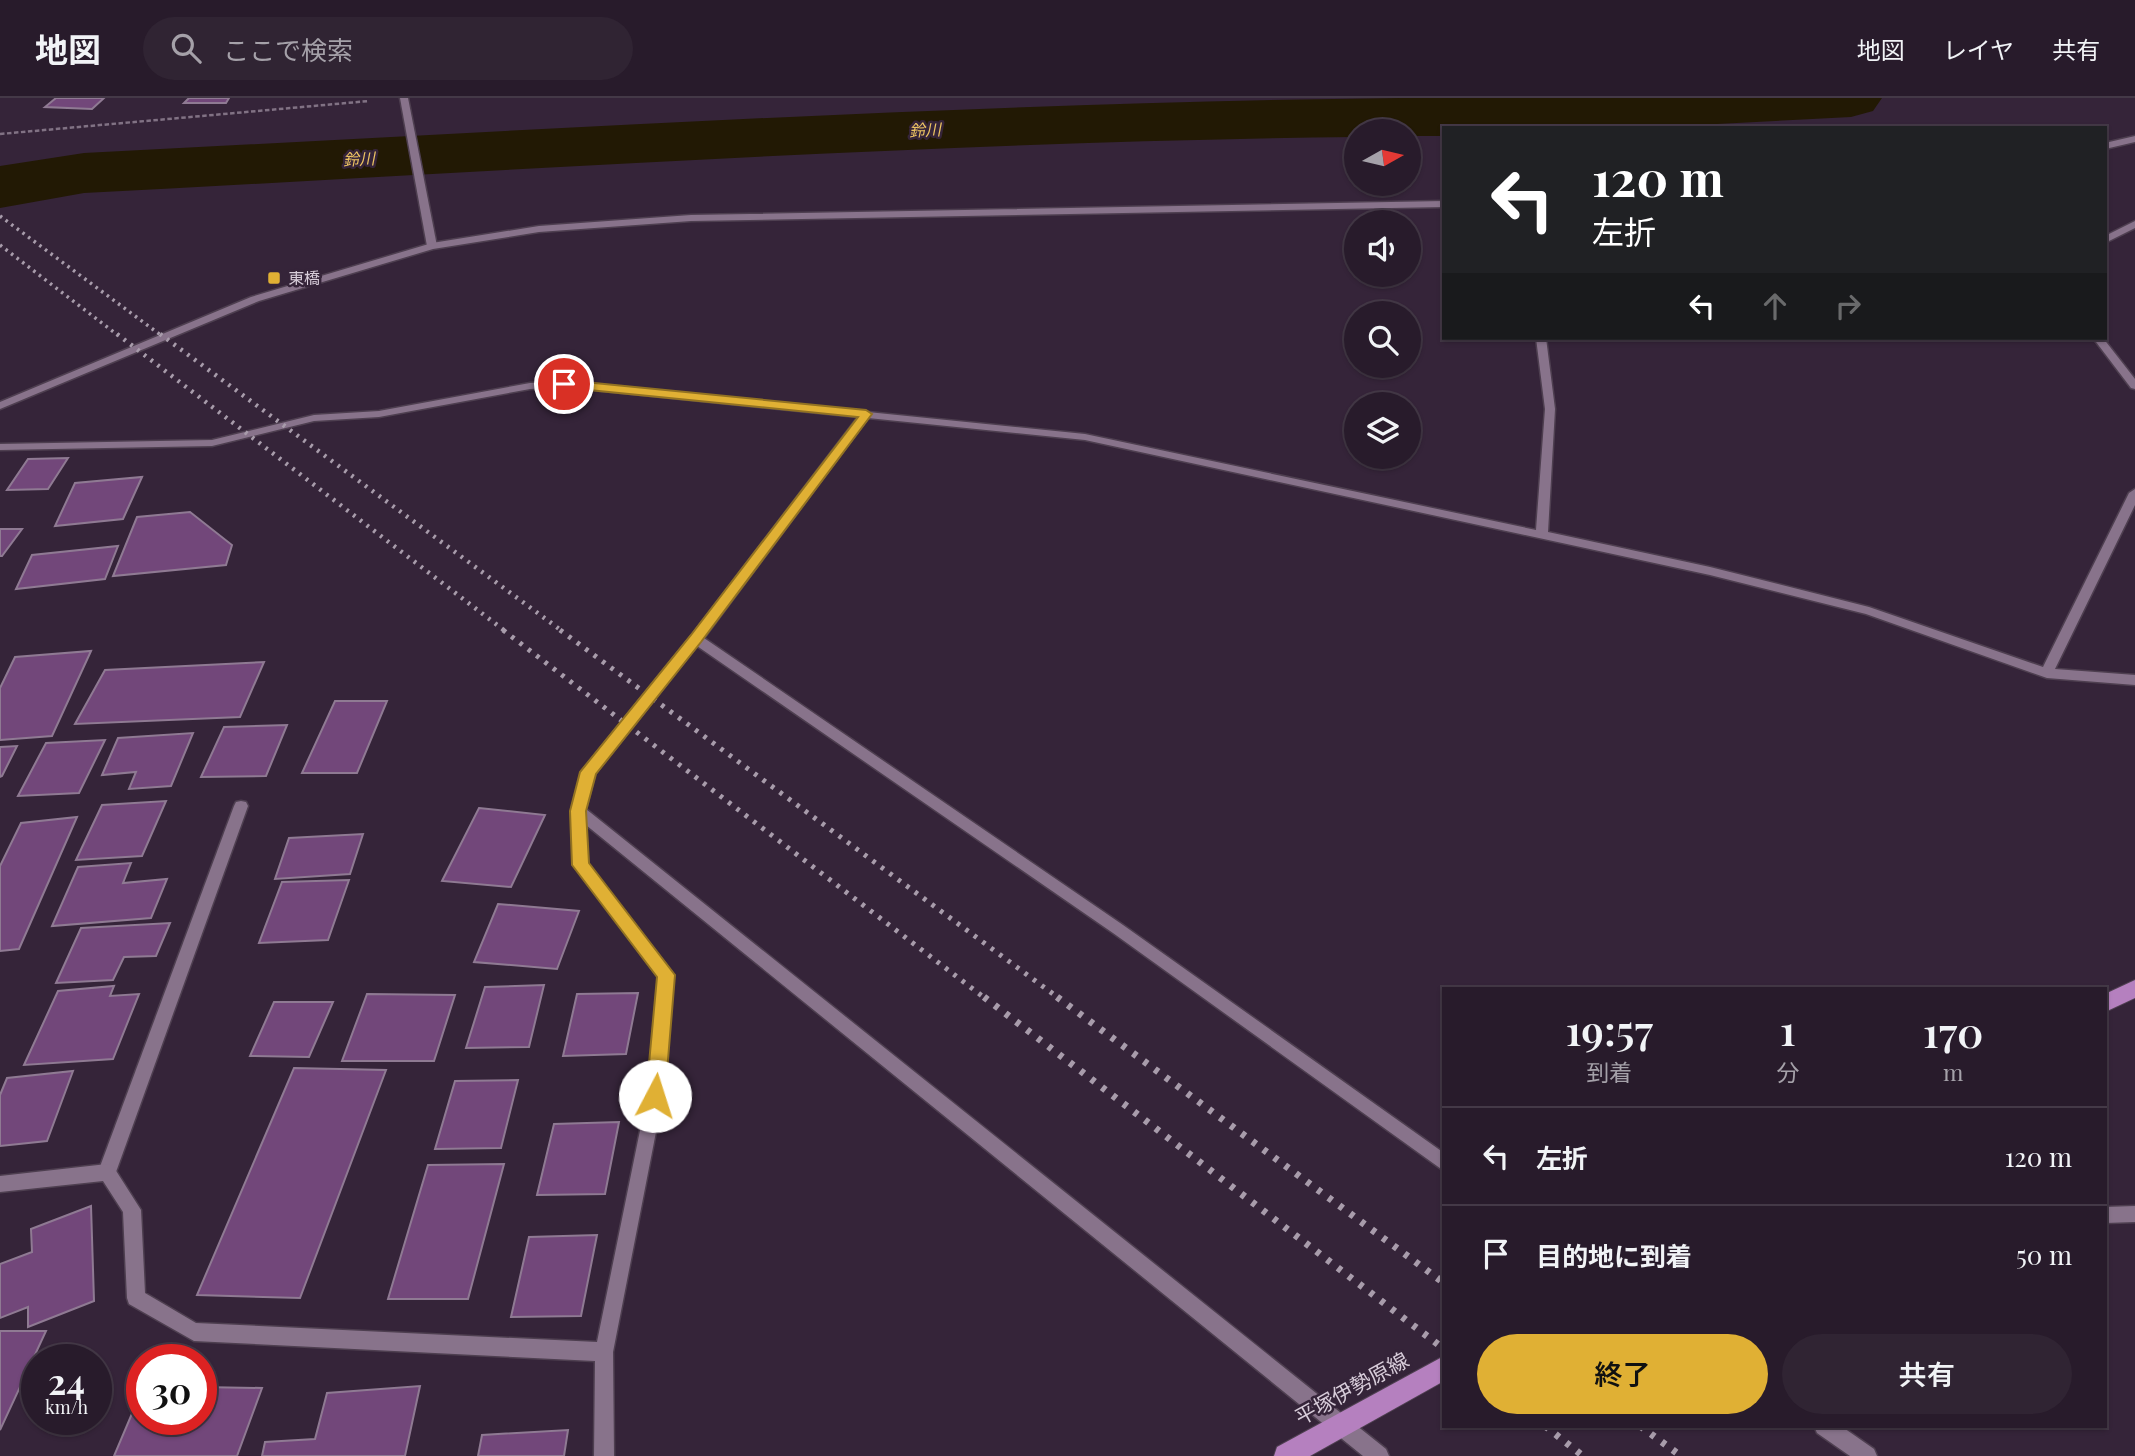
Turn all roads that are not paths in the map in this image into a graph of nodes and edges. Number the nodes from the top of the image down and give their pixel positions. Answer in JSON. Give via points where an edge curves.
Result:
{"nodes":[{"id":1,"x":404,"y":98,"type":"edge"},
{"id":2,"x":2135,"y":139,"type":"edge"},
{"id":3,"x":2107,"y":146,"type":"edge"},
{"id":4,"x":1442,"y":204,"type":"edge"},
{"id":5,"x":2135,"y":224,"type":"edge"},
{"id":6,"x":2107,"y":239,"type":"edge"},
{"id":7,"x":432,"y":246,"type":"junction"},
{"id":8,"x":1541,"y":340,"type":"edge"},
{"id":9,"x":2100,"y":340,"type":"edge"},
{"id":10,"x":2135,"y":386,"type":"edge"},
{"id":11,"x":0,"y":406,"type":"edge"},
{"id":12,"x":866,"y":414,"type":"junction"},
{"id":13,"x":0,"y":447,"type":"edge"},
{"id":14,"x":2135,"y":493,"type":"edge"},
{"id":15,"x":1542,"y":535,"type":"junction"},
{"id":16,"x":696,"y":639,"type":"junction"},
{"id":17,"x":2047,"y":673,"type":"junction"},
{"id":18,"x":2135,"y":680,"type":"edge"},
{"id":19,"x":241,"y":806,"type":"dead end"},
{"id":20,"x":578,"y":811,"type":"junction"},
{"id":21,"x":2135,"y":988,"type":"edge"},
{"id":22,"x":2107,"y":1003,"type":"edge"},
{"id":23,"x":1442,"y":1162,"type":"edge"},
{"id":24,"x":107,"y":1172,"type":"junction"},
{"id":25,"x":0,"y":1184,"type":"edge"},
{"id":26,"x":2135,"y":1214,"type":"edge"},
{"id":27,"x":2107,"y":1215,"type":"edge"},
{"id":28,"x":604,"y":1352,"type":"junction"},
{"id":29,"x":1442,"y":1369,"type":"edge"},
{"id":30,"x":1341,"y":1424,"type":"junction"},
{"id":31,"x":1827,"y":1428,"type":"edge"},
{"id":32,"x":604,"y":1456,"type":"edge"},
{"id":33,"x":1286,"y":1456,"type":"edge"},
{"id":34,"x":1379,"y":1456,"type":"edge"},
{"id":35,"x":1867,"y":1456,"type":"edge"}],
"edges":[{"from":1,"to":7,"type":"street"},
{"from":2,"to":3,"type":"street"},
{"from":4,"to":7,"type":"street","via":[[691,218],[539,229]]},
{"from":5,"to":6,"type":"street"},
{"from":7,"to":11,"type":"street","via":[[255,299]]},
{"from":8,"to":15,"type":"street","via":[[1550,409]]},
{"from":9,"to":10,"type":"street"},
{"from":12,"to":13,"type":"street","via":[[564,384],[379,414],[314,418],[212,443]]},
{"from":12,"to":15,"type":"street","via":[[1085,437]]},
{"from":12,"to":16,"type":"street"},
{"from":14,"to":17,"type":"street"},
{"from":15,"to":17,"type":"street","via":[[1710,570],[1869,611]]},
{"from":16,"to":20,"type":"street","via":[[588,772]]},
{"from":16,"to":23,"type":"street","via":[[1118,929]]},
{"from":17,"to":18,"type":"street"},
{"from":19,"to":24,"type":"street"},
{"from":20,"to":28,"type":"street","via":[[580,865],[666,975],[655,1096]]},
{"from":20,"to":30,"type":"street"},
{"from":21,"to":22,"type":"main road"},
{"from":24,"to":25,"type":"street"},
{"from":24,"to":28,"type":"street","via":[[132,1210],[136,1298],[194,1332]]},
{"from":26,"to":27,"type":"street"},
{"from":28,"to":32,"type":"street"},
{"from":29,"to":30,"type":"main road","name":"平塚伊勢原線"},
{"from":30,"to":33,"type":"main road","name":"平塚伊勢原線"},
{"from":30,"to":34,"type":"street"},
{"from":31,"to":35,"type":"street"}]}
